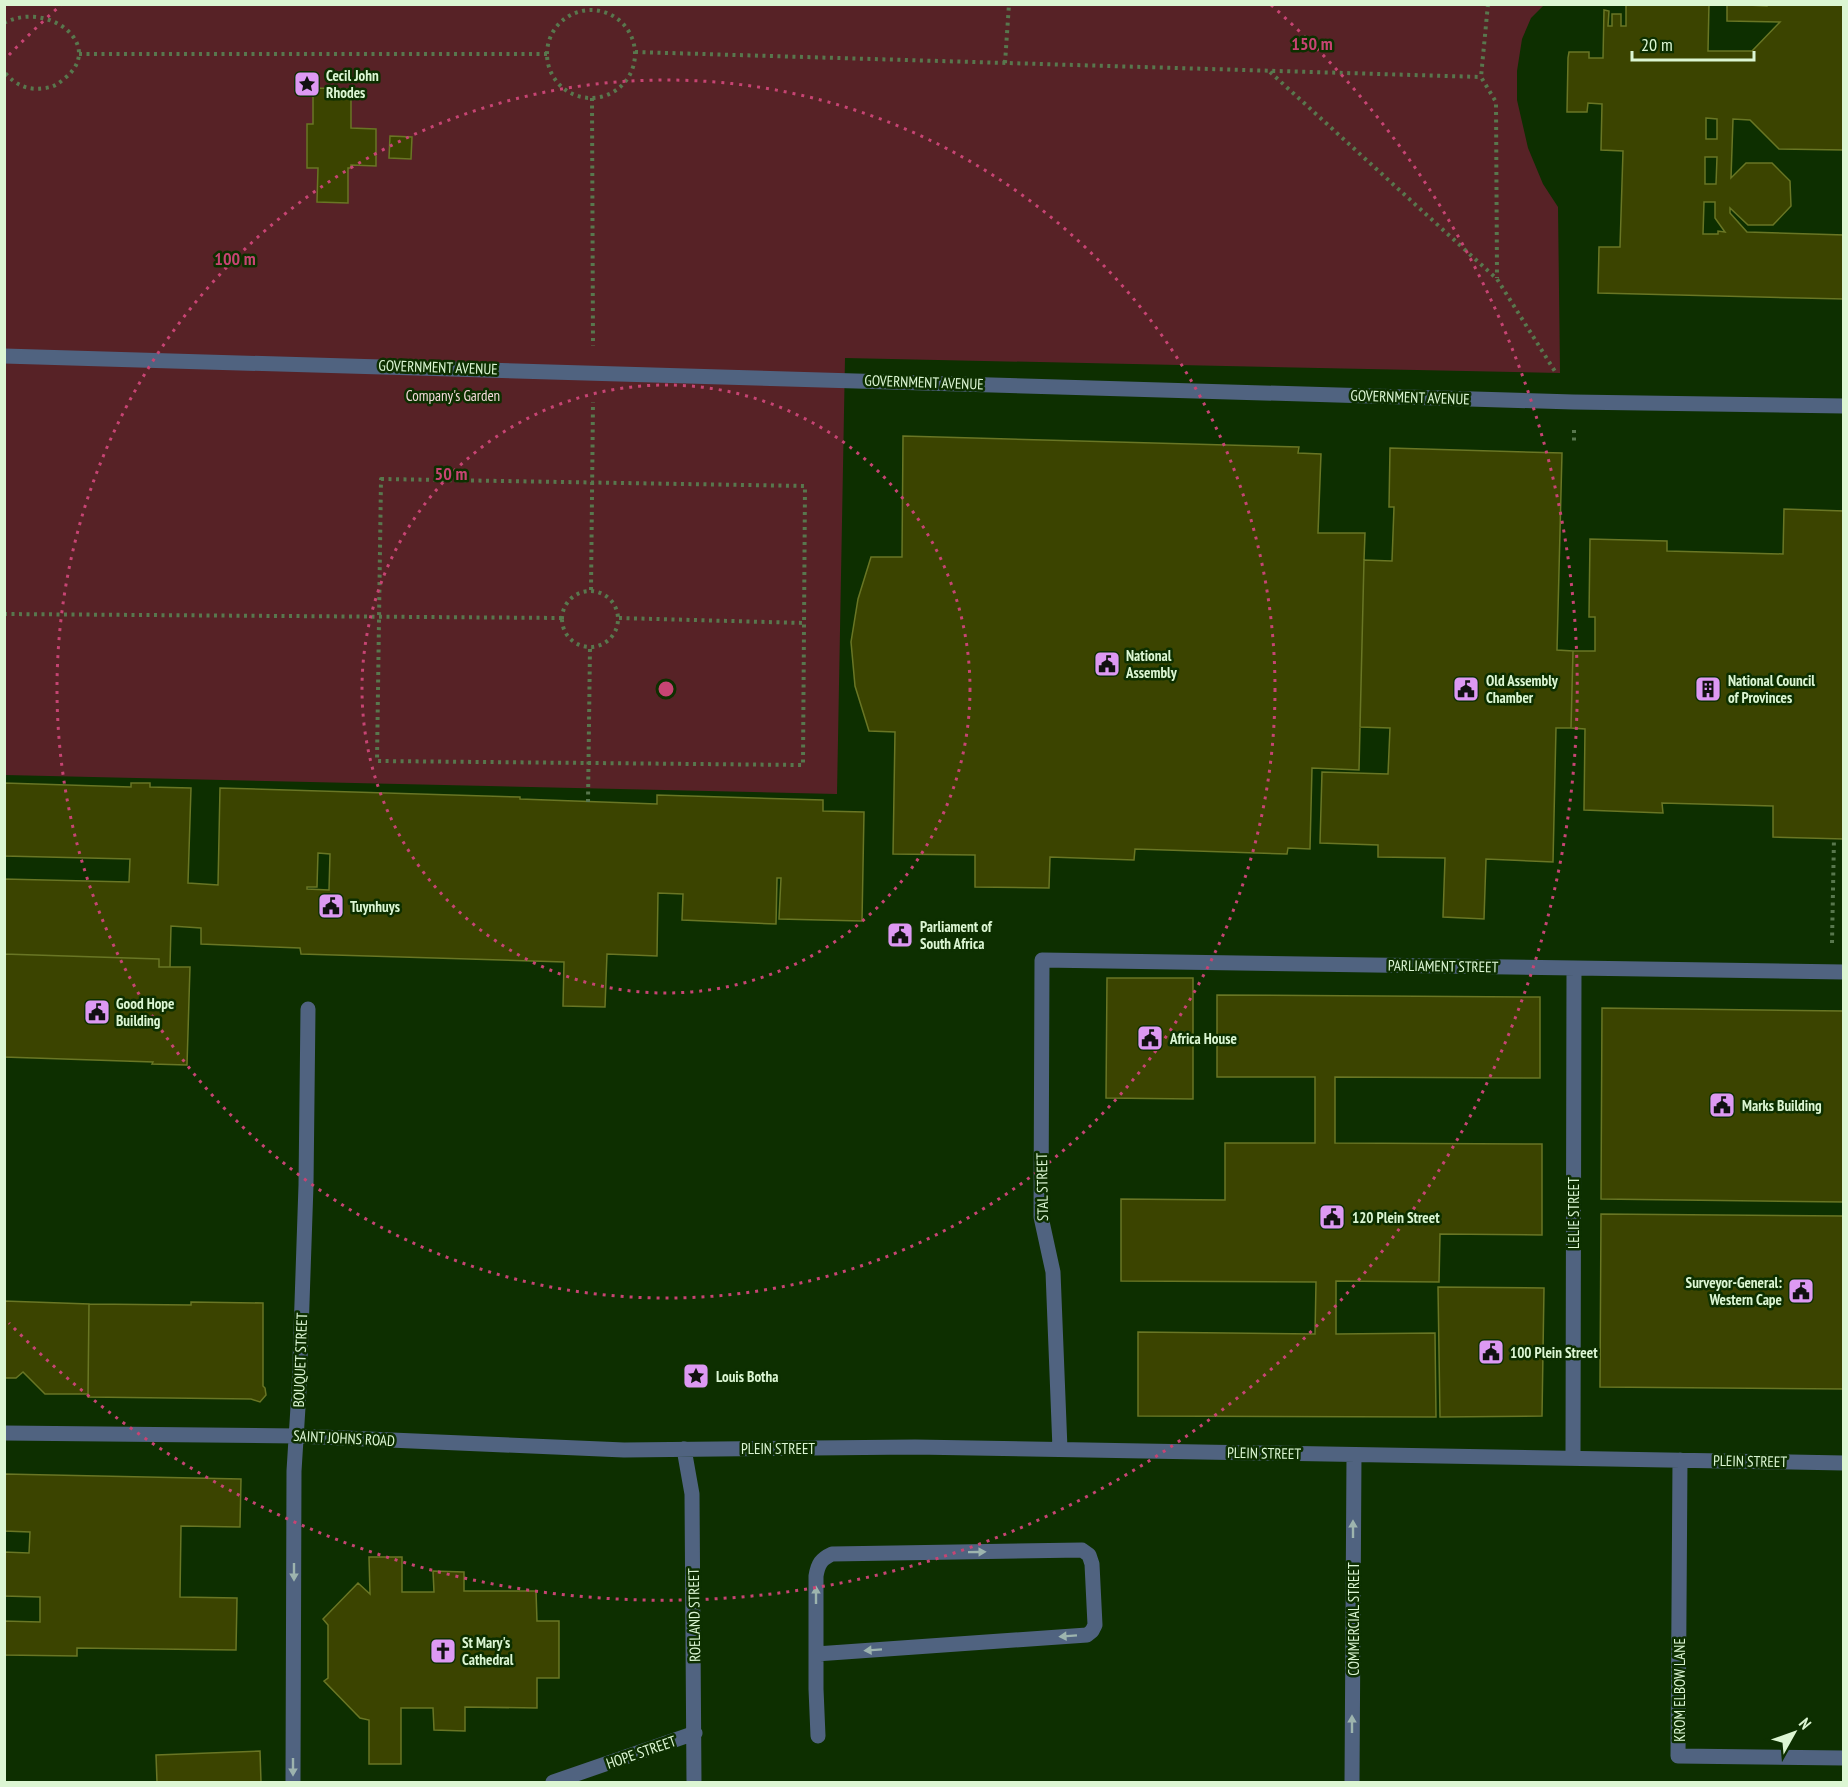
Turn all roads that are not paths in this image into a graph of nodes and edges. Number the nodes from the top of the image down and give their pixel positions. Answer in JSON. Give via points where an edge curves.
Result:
{"nodes":[{"id":1,"x":4,"y":356,"type":"edge"},
{"id":2,"x":1844,"y":406,"type":"edge"},
{"id":3,"x":1042,"y":960,"type":"joint"},
{"id":4,"x":1574,"y":968,"type":"junction"},
{"id":5,"x":1837,"y":972,"type":"edge"},
{"id":6,"x":308,"y":1009,"type":"dead end"},
{"id":7,"x":4,"y":1433,"type":"edge"},
{"id":8,"x":297,"y":1436,"type":"junction"},
{"id":9,"x":684,"y":1449,"type":"junction"},
{"id":10,"x":1060,"y":1449,"type":"junction"},
{"id":11,"x":1354,"y":1455,"type":"junction"},
{"id":12,"x":1573,"y":1457,"type":"junction"},
{"id":13,"x":1680,"y":1460,"type":"junction"},
{"id":14,"x":1844,"y":1463,"type":"edge"},
{"id":15,"x":816,"y":1654,"type":"junction"},
{"id":16,"x":695,"y":1733,"type":"junction"},
{"id":17,"x":818,"y":1736,"type":"dead end"},
{"id":18,"x":1844,"y":1758,"type":"edge"},
{"id":19,"x":293,"y":1782,"type":"edge"},
{"id":20,"x":553,"y":1782,"type":"edge"},
{"id":21,"x":694,"y":1782,"type":"edge"},
{"id":22,"x":1352,"y":1782,"type":"edge"}],
"edges":[{"from":1,"to":2,"type":"street","name":"GOVERNMENT AVENUE","via":[[1573,402]]},
{"from":3,"to":4,"type":"street","name":"PARLIAMENT STREET"},
{"from":3,"to":10,"type":"street","name":"STAL STREET","via":[[1041,1218],[1053,1272]]},
{"from":4,"to":5,"type":"street","name":"PARLIAMENT STREET"},
{"from":4,"to":12,"type":"street","name":"LELIE STREET"},
{"from":6,"to":8,"type":"street","name":"BOUQUET STREET"},
{"from":7,"to":8,"type":"street","name":"SAINT JOHNS ROAD"},
{"from":8,"to":9,"type":"street","name":"SAINT JOHNS ROAD","via":[[624,1450]]},
{"from":8,"to":19,"type":"street","name":"BOUQUET STREET","one_way":true},
{"from":9,"to":10,"type":"street","name":"PLEIN STREET"},
{"from":9,"to":16,"type":"street","name":"ROELAND STREET","via":[[692,1494]]},
{"from":10,"to":11,"type":"street","name":"PLEIN STREET"},
{"from":11,"to":12,"type":"street","name":"PLEIN STREET"},
{"from":22,"to":11,"type":"street","name":"COMMERCIAL STREET","one_way":true},
{"from":12,"to":13,"type":"street","name":"PLEIN STREET"},
{"from":13,"to":14,"type":"street","name":"PLEIN STREET"},
{"from":13,"to":18,"type":"street","name":"KROM ELBOW LANE","via":[[1678,1756]]},
{"from":15,"to":15,"type":"street","one_way":true,"via":[[816,1576],[823,1558],[832,1554],[1083,1550],[1089,1555],[1095,1625],[1087,1635]]},
{"from":15,"to":17,"type":"street"},
{"from":16,"to":20,"type":"street","name":"HOPE STREET"},
{"from":16,"to":21,"type":"street","name":"ROELAND STREET"}]}
